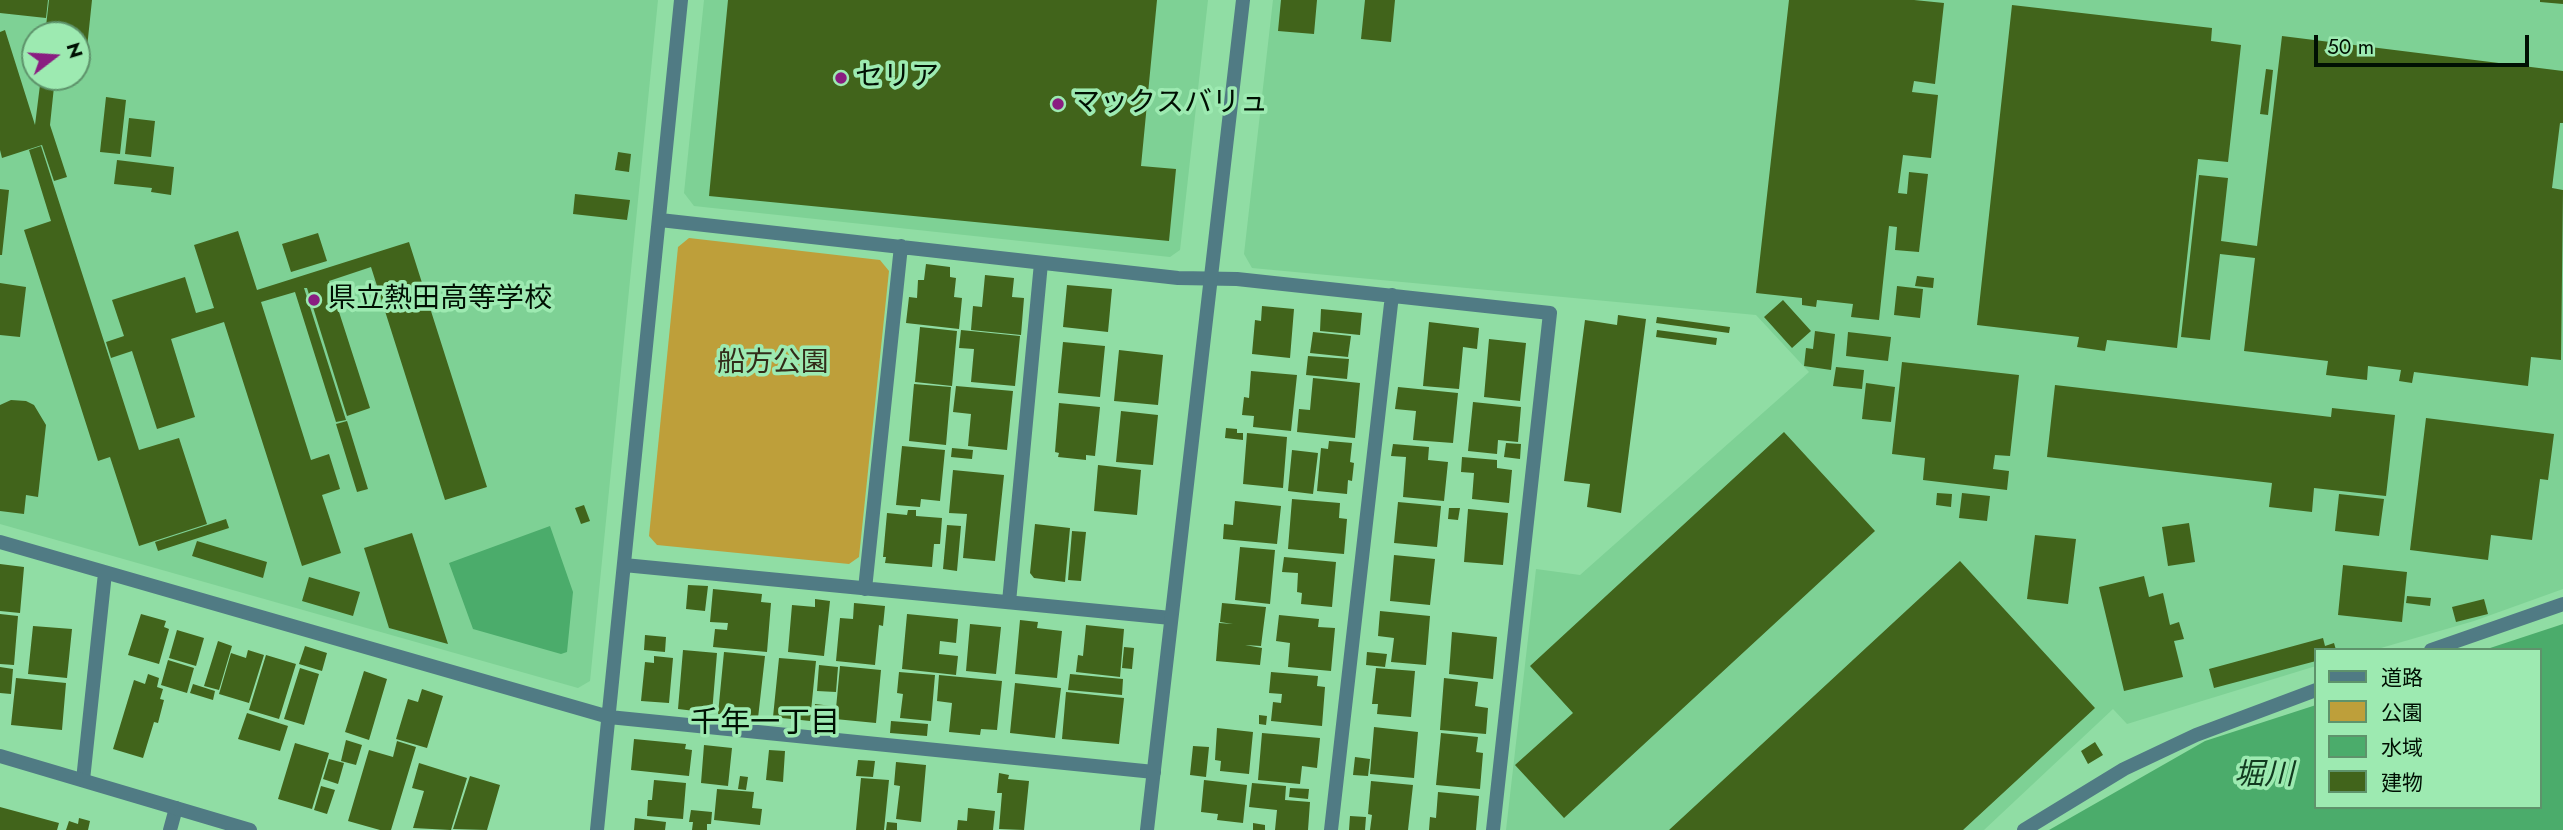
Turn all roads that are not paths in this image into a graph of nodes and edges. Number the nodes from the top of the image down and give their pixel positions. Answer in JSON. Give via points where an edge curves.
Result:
{"nodes":[{"id":1,"x":681,"y":0,"type":"edge"},
{"id":2,"x":1242,"y":0,"type":"edge"},
{"id":3,"x":660,"y":220,"type":"junction"},
{"id":4,"x":901,"y":246,"type":"junction"},
{"id":5,"x":1041,"y":263,"type":"junction"},
{"id":6,"x":1211,"y":279,"type":"junction"},
{"id":7,"x":1392,"y":295,"type":"junction"},
{"id":8,"x":0,"y":542,"type":"edge"},
{"id":9,"x":624,"y":565,"type":"junction"},
{"id":10,"x":105,"y":573,"type":"junction"},
{"id":11,"x":865,"y":589,"type":"junction"},
{"id":12,"x":1009,"y":602,"type":"junction"},
{"id":13,"x":2563,"y":604,"type":"edge"},
{"id":14,"x":1171,"y":618,"type":"junction"},
{"id":15,"x":2436,"y":648,"type":"edge"},
{"id":16,"x":2314,"y":692,"type":"edge"},
{"id":17,"x":609,"y":717,"type":"junction"},
{"id":18,"x":0,"y":756,"type":"edge"},
{"id":19,"x":1154,"y":772,"type":"junction"},
{"id":20,"x":83,"y":780,"type":"junction"},
{"id":21,"x":176,"y":808,"type":"junction"},
{"id":22,"x":170,"y":830,"type":"edge"},
{"id":23,"x":250,"y":830,"type":"edge"},
{"id":24,"x":597,"y":830,"type":"edge"},
{"id":25,"x":1147,"y":830,"type":"edge"},
{"id":26,"x":1331,"y":830,"type":"edge"},
{"id":27,"x":1493,"y":830,"type":"edge"},
{"id":28,"x":2024,"y":830,"type":"edge"}],
"edges":[{"from":1,"to":3,"type":"street"},
{"from":2,"to":6,"type":"street"},
{"from":3,"to":4,"type":"street"},
{"from":3,"to":9,"type":"street"},
{"from":4,"to":5,"type":"street"},
{"from":4,"to":11,"type":"street"},
{"from":5,"to":6,"type":"street"},
{"from":5,"to":12,"type":"street"},
{"from":6,"to":7,"type":"street"},
{"from":6,"to":14,"type":"street"},
{"from":7,"to":26,"type":"street"},
{"from":7,"to":27,"type":"street","via":[[1550,313]]},
{"from":8,"to":10,"type":"street"},
{"from":9,"to":11,"type":"street"},
{"from":9,"to":17,"type":"street"},
{"from":10,"to":17,"type":"street"},
{"from":10,"to":20,"type":"street"},
{"from":11,"to":12,"type":"street"},
{"from":12,"to":14,"type":"street"},
{"from":13,"to":15,"type":"street"},
{"from":14,"to":19,"type":"street"},
{"from":16,"to":28,"type":"street","via":[[2196,735],[2124,769]]},
{"from":17,"to":19,"type":"street"},
{"from":17,"to":24,"type":"street"},
{"from":18,"to":20,"type":"street"},
{"from":19,"to":25,"type":"street"},
{"from":20,"to":21,"type":"street"},
{"from":21,"to":22,"type":"street"},
{"from":21,"to":23,"type":"street"}]}
